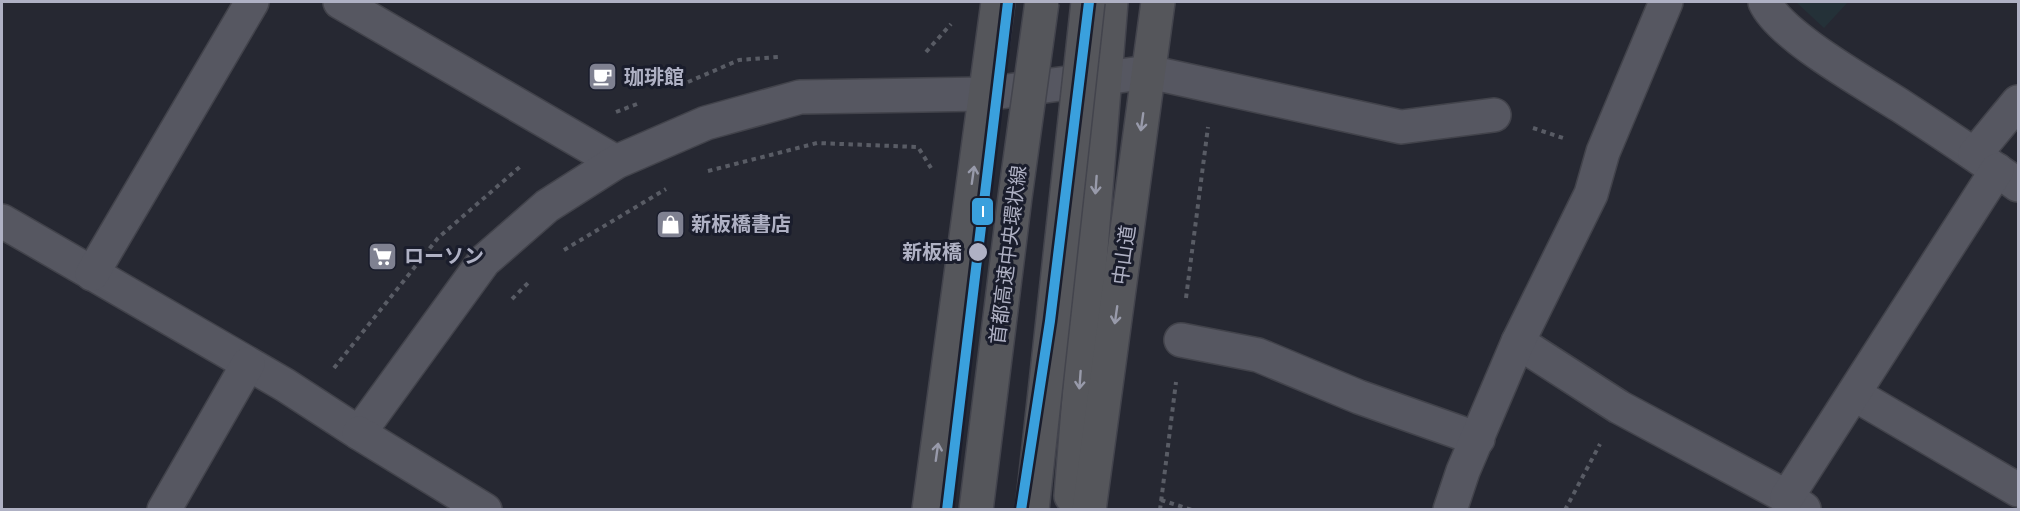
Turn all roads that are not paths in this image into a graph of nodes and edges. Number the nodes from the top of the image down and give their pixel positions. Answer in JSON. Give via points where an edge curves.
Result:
{"nodes":[{"id":1,"x":252,"y":2,"type":"edge"},
{"id":2,"x":340,"y":2,"type":"edge"},
{"id":3,"x":998,"y":2,"type":"edge"},
{"id":4,"x":1033,"y":2,"type":"edge"},
{"id":5,"x":1042,"y":2,"type":"edge"},
{"id":6,"x":1088,"y":2,"type":"edge"},
{"id":7,"x":1111,"y":2,"type":"edge"},
{"id":8,"x":1158,"y":2,"type":"edge"},
{"id":9,"x":1666,"y":2,"type":"edge"},
{"id":10,"x":1765,"y":2,"type":"edge"},
{"id":11,"x":1149,"y":72,"type":"junction"},
{"id":12,"x":1104,"y":78,"type":"junction"},
{"id":13,"x":985,"y":94,"type":"junction"},
{"id":14,"x":2019,"y":102,"type":"edge"},
{"id":15,"x":1494,"y":115,"type":"road end"},
{"id":16,"x":616,"y":162,"type":"junction"},
{"id":17,"x":1997,"y":170,"type":"edge"},
{"id":18,"x":2,"y":220,"type":"edge"},
{"id":19,"x":92,"y":274,"type":"junction"},
{"id":20,"x":1181,"y":340,"type":"dead end"},
{"id":21,"x":1518,"y":342,"type":"junction"},
{"id":22,"x":248,"y":364,"type":"junction"},
{"id":23,"x":1854,"y":394,"type":"junction"},
{"id":24,"x":359,"y":434,"type":"junction"},
{"id":25,"x":1478,"y":439,"type":"junction"},
{"id":26,"x":2019,"y":490,"type":"edge"},
{"id":27,"x":1797,"y":503,"type":"edge"},
{"id":28,"x":164,"y":510,"type":"edge"},
{"id":29,"x":485,"y":510,"type":"edge"},
{"id":30,"x":929,"y":510,"type":"edge"},
{"id":31,"x":968,"y":510,"type":"edge"},
{"id":32,"x":976,"y":510,"type":"edge"},
{"id":33,"x":1032,"y":510,"type":"edge"},
{"id":34,"x":1070,"y":510,"type":"edge"},
{"id":35,"x":1089,"y":510,"type":"edge"},
{"id":36,"x":1450,"y":510,"type":"edge"}],
"edges":[{"from":1,"to":19,"type":"street"},
{"from":2,"to":16,"type":"street"},
{"from":3,"to":13,"type":"highway"},
{"from":4,"to":31,"type":"highway","name":"首都高速中央環状線"},
{"from":5,"to":32,"type":"highway","name":"首都高速中央環状線","bridge":true},
{"from":6,"to":33,"type":"highway","bridge":true},
{"from":7,"to":12,"type":"highway"},
{"from":8,"to":11,"type":"highway","name":"中山道"},
{"from":9,"to":21,"type":"street","via":[[1603,152],[1591,194]]},
{"from":10,"to":17,"type":"street","via":[[1795,37]]},
{"from":11,"to":12,"type":"street"},
{"from":11,"to":15,"type":"street","via":[[1401,127]]},
{"from":11,"to":35,"type":"highway","name":"中山道","one_way":true},
{"from":12,"to":13,"type":"street"},
{"from":12,"to":34,"type":"highway","one_way":true},
{"from":13,"to":16,"type":"street","via":[[800,97],[705,123]]},
{"from":30,"to":13,"type":"highway","one_way":true},
{"from":14,"to":17,"type":"street"},
{"from":16,"to":24,"type":"street","via":[[547,206],[484,261]]},
{"from":17,"to":23,"type":"street"},
{"from":18,"to":19,"type":"street"},
{"from":19,"to":22,"type":"street"},
{"from":20,"to":25,"type":"street","via":[[1258,355],[1359,397]]},
{"from":21,"to":25,"type":"street"},
{"from":21,"to":27,"type":"street","via":[[1619,407]]},
{"from":22,"to":24,"type":"street"},
{"from":22,"to":28,"type":"street"},
{"from":23,"to":26,"type":"street"},
{"from":23,"to":27,"type":"street"},
{"from":24,"to":29,"type":"street"},
{"from":25,"to":36,"type":"street"}]}
